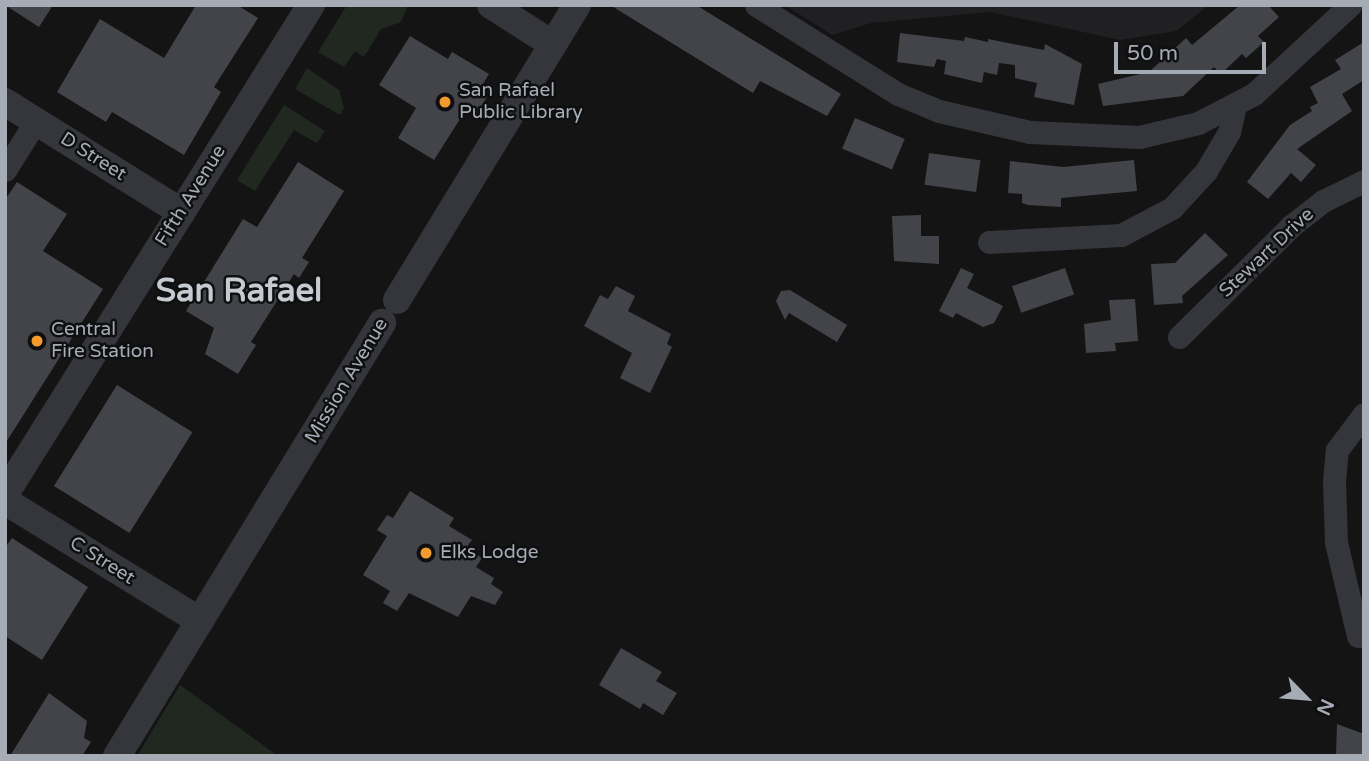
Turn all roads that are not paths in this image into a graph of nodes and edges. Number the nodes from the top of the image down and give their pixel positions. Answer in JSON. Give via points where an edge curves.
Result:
{"nodes":[{"id":1,"x":311,"y":5,"type":"edge"},
{"id":2,"x":491,"y":5,"type":"edge"},
{"id":3,"x":577,"y":5,"type":"edge"},
{"id":4,"x":756,"y":5,"type":"edge"},
{"id":5,"x":1350,"y":5,"type":"edge"},
{"id":6,"x":552,"y":44,"type":"junction"},
{"id":7,"x":5,"y":102,"type":"edge"},
{"id":8,"x":1235,"y":106,"type":"junction"},
{"id":9,"x":36,"y":121,"type":"junction"},
{"id":10,"x":5,"y":170,"type":"edge"},
{"id":11,"x":1364,"y":181,"type":"edge"},
{"id":12,"x":181,"y":212,"type":"junction"},
{"id":13,"x":989,"y":242,"type":"dead end"},
{"id":14,"x":1179,"y":337,"type":"dead end"},
{"id":15,"x":1364,"y":414,"type":"edge"},
{"id":16,"x":5,"y":494,"type":"edge"},
{"id":17,"x":5,"y":501,"type":"edge"},
{"id":18,"x":200,"y":621,"type":"junction"},
{"id":19,"x":1358,"y":636,"type":"dead end"},
{"id":20,"x":117,"y":756,"type":"edge"}],
"edges":[{"from":1,"to":12,"type":"street","name":"Fifth Avenue"},
{"from":2,"to":6,"type":"street"},
{"from":3,"to":6,"type":"street","name":"Mission Avenue"},
{"from":4,"to":8,"type":"street","via":[[898,94],[989,124],[1030,132],[1139,137],[1198,123]]},
{"from":5,"to":8,"type":"street","via":[[1271,81]]},
{"from":6,"to":18,"type":"street","name":"Mission Avenue"},
{"from":7,"to":9,"type":"street","name":"D Street"},
{"from":8,"to":13,"type":"street","via":[[1228,132],[1206,171],[1172,208],[1121,235]]},
{"from":9,"to":10,"type":"street"},
{"from":9,"to":12,"type":"street","name":"D Street"},
{"from":11,"to":14,"type":"street","name":"Stewart Drive","via":[[1324,201],[1291,226]]},
{"from":12,"to":16,"type":"street","name":"Fifth Avenue"},
{"from":15,"to":19,"type":"street","via":[[1337,450],[1335,482],[1336,541]]},
{"from":17,"to":18,"type":"street","name":"C Street"},
{"from":18,"to":20,"type":"street","name":"Mission Avenue"}]}
